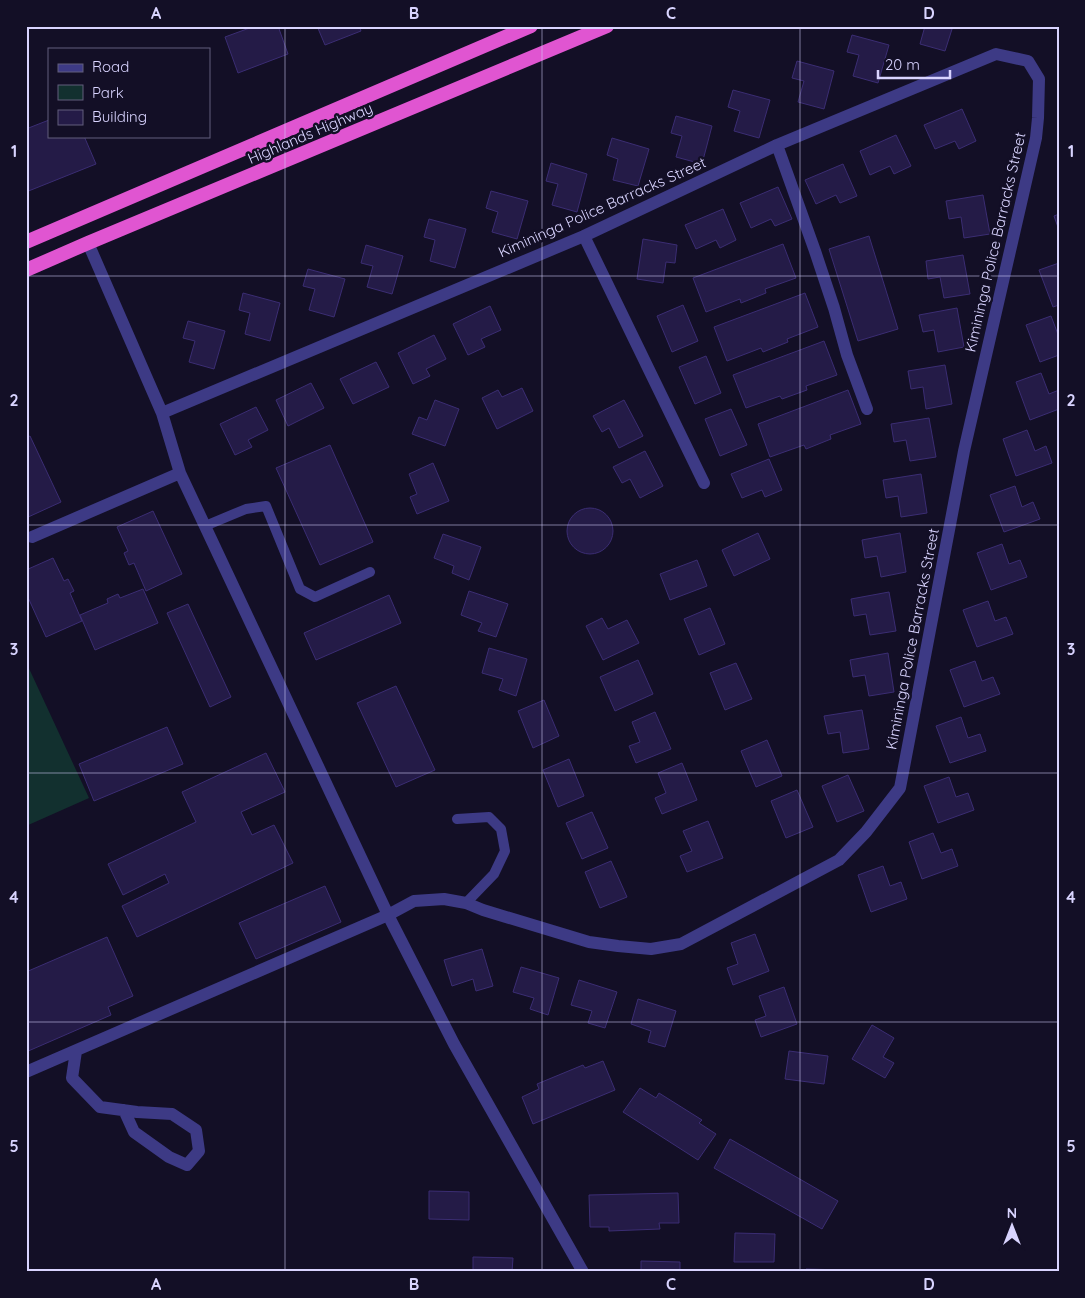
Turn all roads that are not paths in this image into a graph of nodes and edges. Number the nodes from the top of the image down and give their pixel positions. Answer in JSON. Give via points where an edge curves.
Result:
{"nodes":[{"id":1,"x":531,"y":26,"type":"edge"},
{"id":2,"x":607,"y":26,"type":"edge"},
{"id":3,"x":777,"y":145,"type":"junction"},
{"id":4,"x":584,"y":236,"type":"junction"},
{"id":5,"x":26,"y":242,"type":"edge"},
{"id":6,"x":88,"y":243,"type":"junction"},
{"id":7,"x":26,"y":270,"type":"edge"},
{"id":8,"x":867,"y":408,"type":"dead end"},
{"id":9,"x":162,"y":413,"type":"junction"},
{"id":10,"x":180,"y":473,"type":"junction"},
{"id":11,"x":704,"y":483,"type":"dead end"},
{"id":12,"x":205,"y":526,"type":"junction"},
{"id":13,"x":32,"y":536,"type":"dead end"},
{"id":14,"x":370,"y":572,"type":"dead end"},
{"id":15,"x":457,"y":819,"type":"dead end"},
{"id":16,"x":466,"y":903,"type":"junction"},
{"id":17,"x":388,"y":915,"type":"junction"},
{"id":18,"x":76,"y":1051,"type":"junction"},
{"id":19,"x":26,"y":1072,"type":"edge"},
{"id":20,"x":124,"y":1110,"type":"junction"},
{"id":21,"x":583,"y":1272,"type":"edge"}],
"edges":[{"from":1,"to":5,"type":"highway","name":"Highlands Highway"},
{"from":2,"to":6,"type":"highway","name":"Highlands Highway"},
{"from":3,"to":4,"type":"street","name":"Kimininga Police Barracks Street"},
{"from":3,"to":8,"type":"street"},
{"from":3,"to":16,"type":"street","name":"Kimininga Police Barracks Street","via":[[996,54],[1028,61],[1039,79],[1036,138],[964,451],[900,788],[866,832],[839,860],[681,944],[651,949],[589,942]]},
{"from":4,"to":9,"type":"street","name":"Kimininga Police Barracks Street"},
{"from":4,"to":11,"type":"street"},
{"from":6,"to":7,"type":"highway","name":"Highlands Highway"},
{"from":6,"to":9,"type":"street"},
{"from":9,"to":10,"type":"street"},
{"from":10,"to":12,"type":"street"},
{"from":10,"to":13,"type":"street"},
{"from":12,"to":14,"type":"lane","via":[[246,509],[266,506],[300,589],[315,598]]},
{"from":12,"to":17,"type":"street"},
{"from":15,"to":16,"type":"lane","via":[[489,817],[501,829],[505,851],[494,874]]},
{"from":16,"to":17,"type":"street","name":"Kimininga Police Barracks Street","via":[[444,899],[414,901]]},
{"from":17,"to":18,"type":"street","name":"Kimininga Police Barracks Street"},
{"from":17,"to":21,"type":"street","via":[[454,1044]]},
{"from":18,"to":19,"type":"street","name":"Kimininga Police Barracks Street"},
{"from":18,"to":20,"type":"street","via":[[72,1078],[100,1107]]},
{"from":20,"to":20,"type":"street","via":[[172,1114],[196,1130],[198,1151],[187,1165],[169,1157],[134,1132]]}]}
